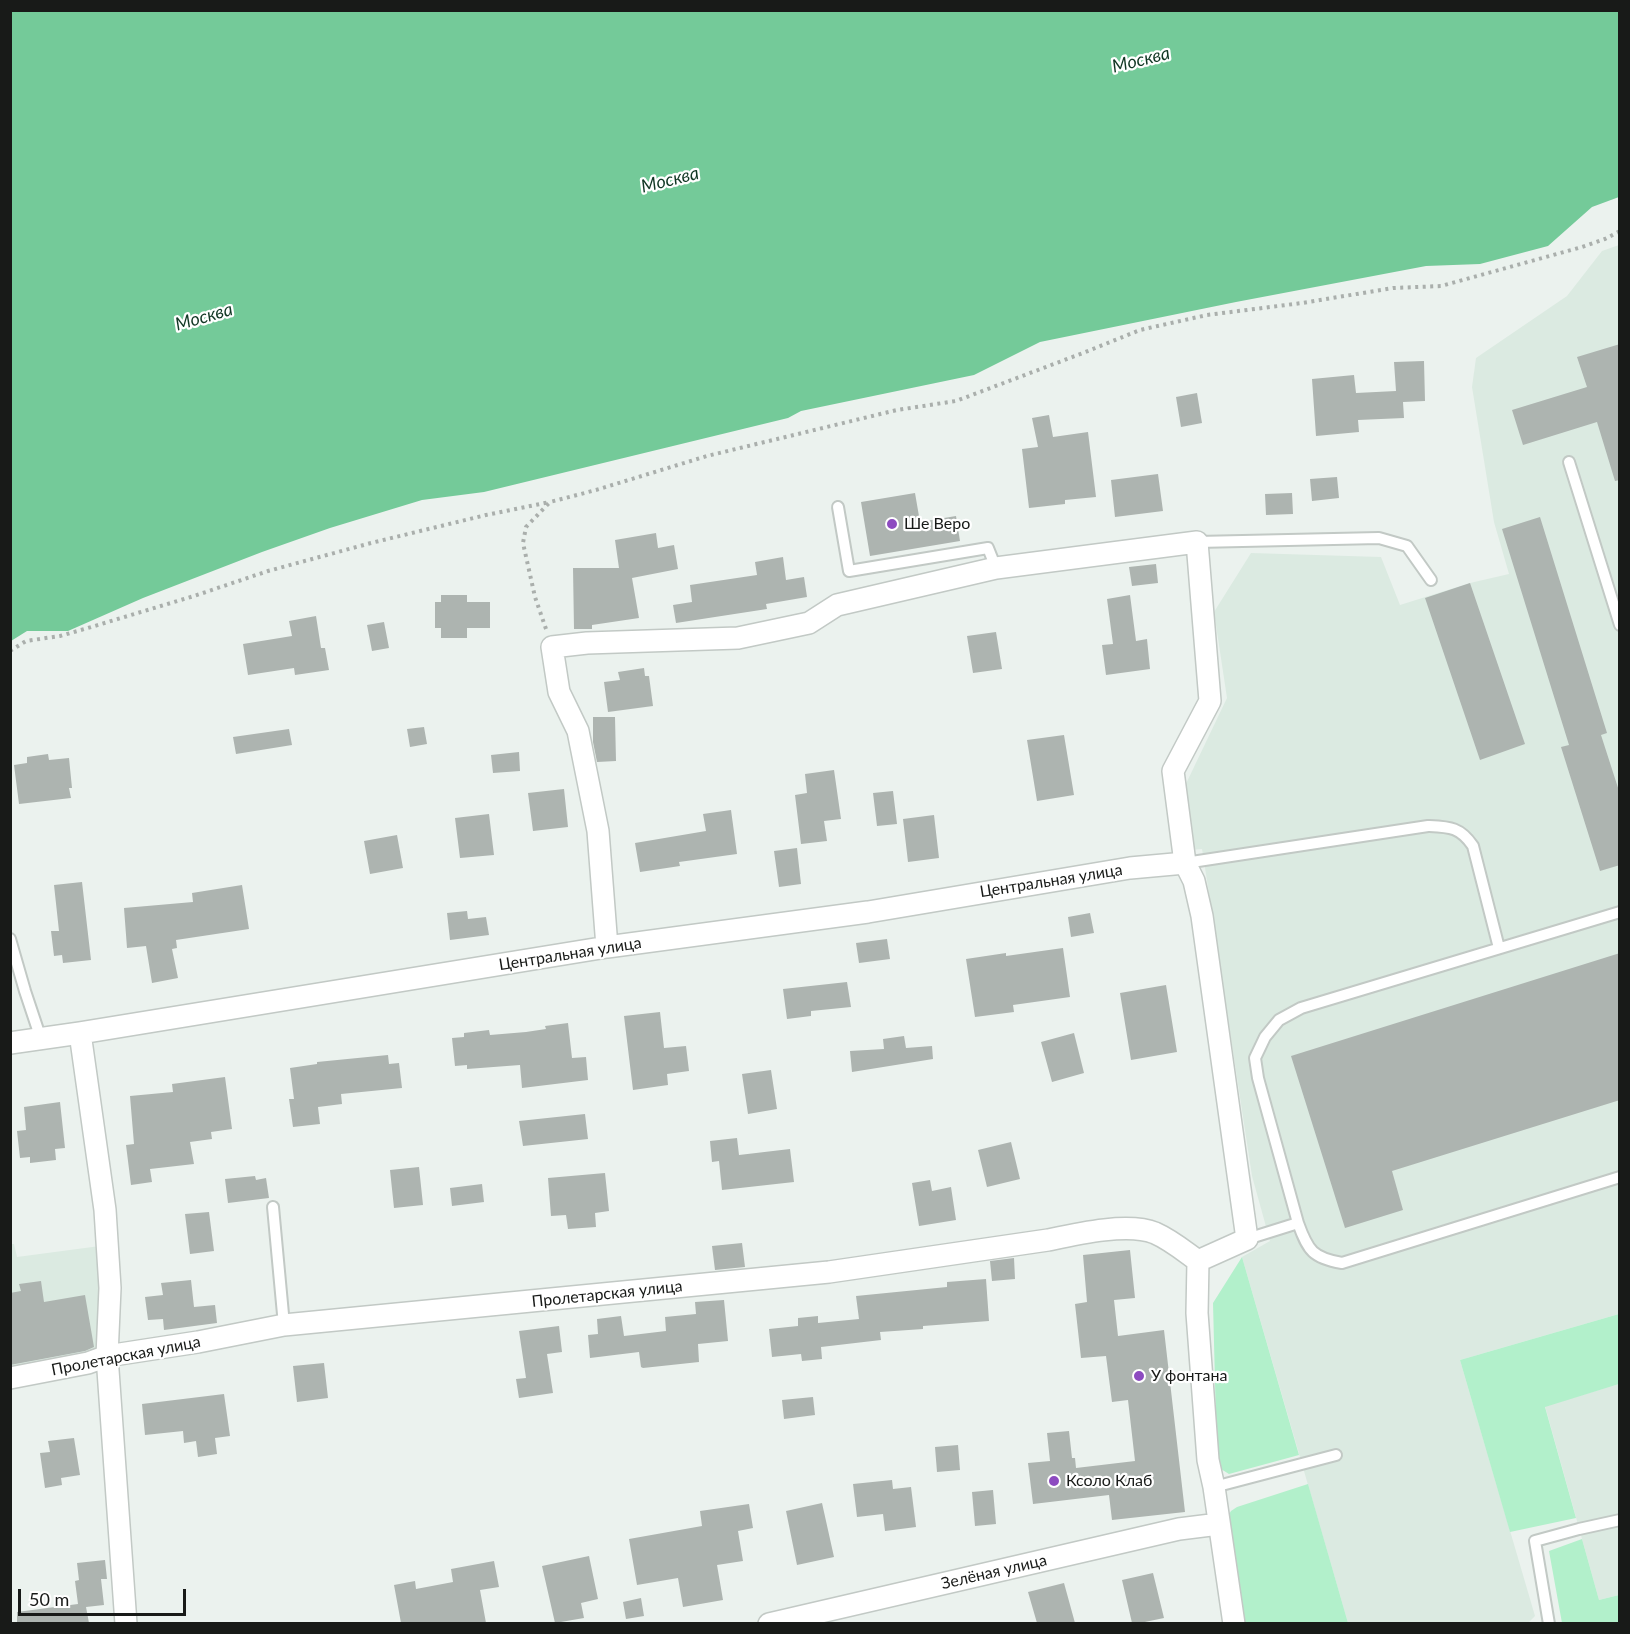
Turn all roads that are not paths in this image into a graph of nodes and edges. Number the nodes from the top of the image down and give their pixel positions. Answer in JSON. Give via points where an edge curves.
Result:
{"nodes":[{"id":1,"x":1569,"y":462,"type":"dead end"},
{"id":2,"x":838,"y":507,"type":"dead end"},
{"id":3,"x":1197,"y":542,"type":"junction"},
{"id":4,"x":996,"y":568,"type":"junction"},
{"id":5,"x":1431,"y":580,"type":"dead end"},
{"id":6,"x":1620,"y":625,"type":"edge"},
{"id":7,"x":1185,"y":863,"type":"junction"},
{"id":8,"x":1620,"y":912,"type":"edge"},
{"id":9,"x":10,"y":939,"type":"edge"},
{"id":10,"x":607,"y":947,"type":"junction"},
{"id":11,"x":1499,"y":948,"type":"junction"},
{"id":12,"x":80,"y":1033,"type":"junction"},
{"id":13,"x":41,"y":1039,"type":"junction"},
{"id":14,"x":10,"y":1043,"type":"edge"},
{"id":15,"x":1620,"y":1177,"type":"edge"},
{"id":16,"x":273,"y":1207,"type":"dead end"},
{"id":17,"x":1298,"y":1223,"type":"junction"},
{"id":18,"x":1247,"y":1239,"type":"junction"},
{"id":19,"x":1198,"y":1261,"type":"junction"},
{"id":20,"x":284,"y":1325,"type":"junction"},
{"id":21,"x":107,"y":1356,"type":"junction"},
{"id":22,"x":10,"y":1378,"type":"edge"},
{"id":23,"x":1336,"y":1455,"type":"dead end"},
{"id":24,"x":1214,"y":1487,"type":"junction"},
{"id":25,"x":1620,"y":1520,"type":"edge"},
{"id":26,"x":1219,"y":1524,"type":"junction"},
{"id":27,"x":126,"y":1623,"type":"edge"},
{"id":28,"x":769,"y":1623,"type":"edge"},
{"id":29,"x":1234,"y":1623,"type":"edge"},
{"id":30,"x":1549,"y":1623,"type":"edge"}],
"edges":[{"from":1,"to":6,"type":"lane"},
{"from":2,"to":4,"type":"lane","via":[[849,572],[988,548]]},
{"from":3,"to":4,"type":"street"},
{"from":3,"to":5,"type":"lane","via":[[1379,538],[1407,546]]},
{"from":3,"to":7,"type":"street","via":[[1210,701],[1173,771]]},
{"from":4,"to":10,"type":"street","via":[[837,605],[809,623],[738,638],[587,642],[552,647],[559,692],[578,731],[598,831]]},
{"from":7,"to":10,"type":"street","name":"Центральная улица"},
{"from":7,"to":11,"type":"lane","via":[[1428,826],[1455,829],[1473,846]]},
{"from":7,"to":18,"type":"street","via":[[1194,881],[1202,916]]},
{"from":8,"to":11,"type":"lane"},
{"from":9,"to":13,"type":"lane"},
{"from":10,"to":12,"type":"street","name":"Центральная улица"},
{"from":11,"to":17,"type":"lane","via":[[1301,1008],[1279,1020],[1265,1037],[1255,1058],[1258,1078]]},
{"from":12,"to":13,"type":"street","name":"Центральная улица"},
{"from":12,"to":21,"type":"street","via":[[105,1210],[110,1288]]},
{"from":13,"to":14,"type":"street","name":"Центральная улица"},
{"from":15,"to":17,"type":"lane","via":[[1342,1263],[1313,1253]]},
{"from":16,"to":20,"type":"lane"},
{"from":17,"to":18,"type":"lane"},
{"from":18,"to":19,"type":"street"},
{"from":19,"to":20,"type":"street","name":"Пролетарская улица","via":[[1152,1232],[1123,1229],[829,1272]]},
{"from":19,"to":24,"type":"street","via":[[1198,1324],[1208,1460]]},
{"from":20,"to":21,"type":"street","name":"Пролетарская улица"},
{"from":21,"to":22,"type":"street","name":"Пролетарская улица"},
{"from":21,"to":27,"type":"street"},
{"from":23,"to":24,"type":"lane"},
{"from":24,"to":26,"type":"street"},
{"from":25,"to":30,"type":"lane","via":[[1535,1541]]},
{"from":26,"to":28,"type":"street","name":"Зелёная улица","via":[[1179,1529]]},
{"from":26,"to":29,"type":"street"}]}
